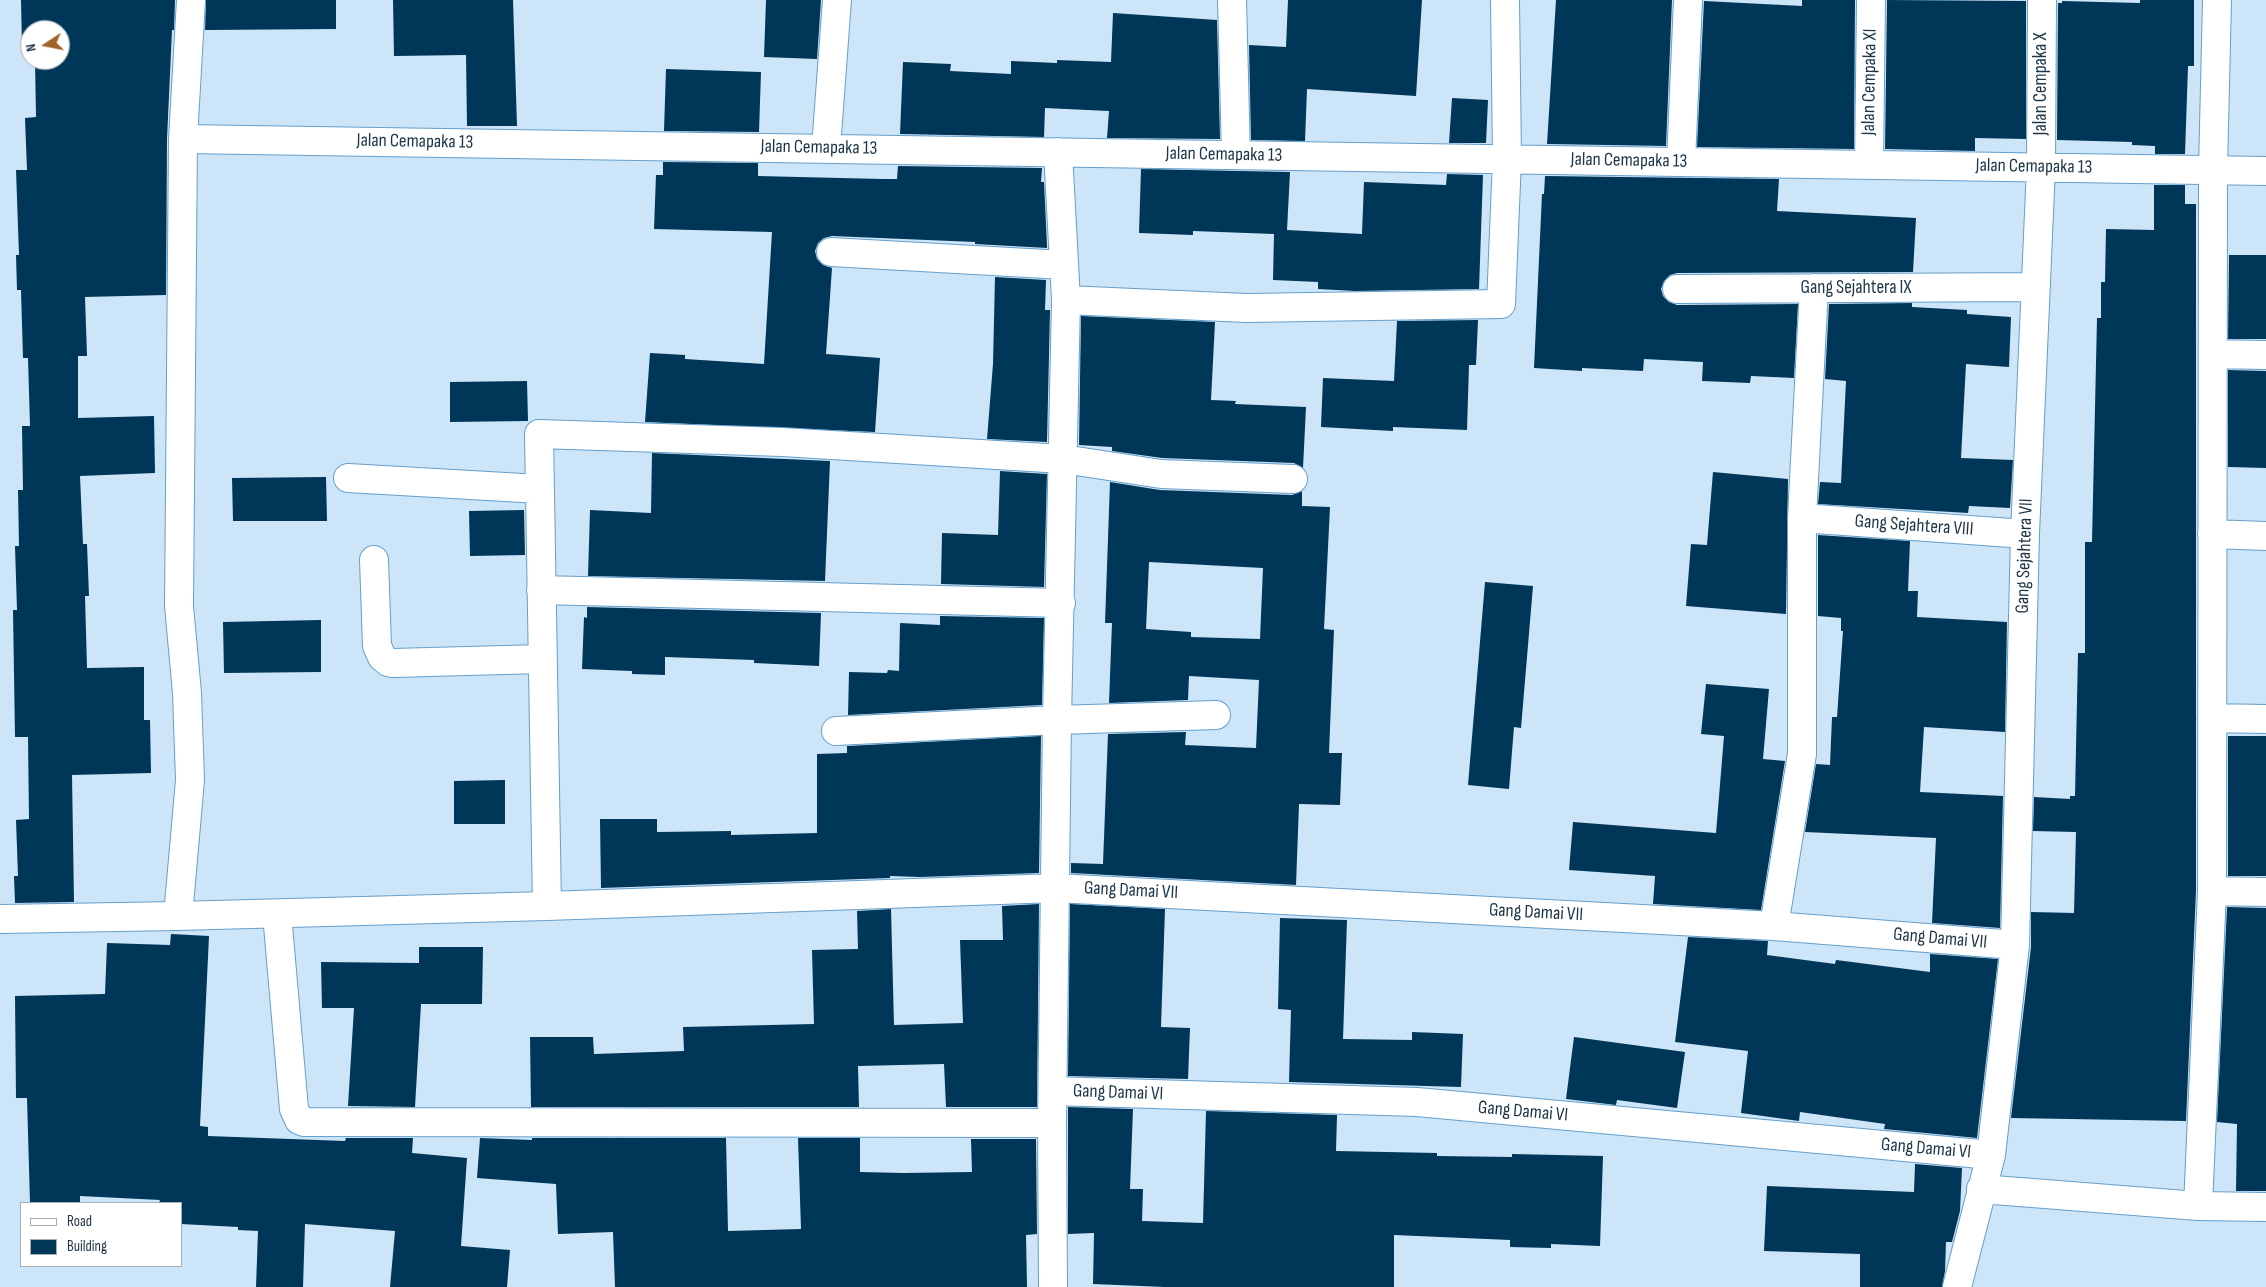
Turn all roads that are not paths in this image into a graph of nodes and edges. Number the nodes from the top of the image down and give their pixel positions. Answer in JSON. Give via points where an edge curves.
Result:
{"nodes":[{"id":1,"x":191,"y":0,"type":"edge"},
{"id":2,"x":837,"y":0,"type":"edge"},
{"id":3,"x":1232,"y":0,"type":"edge"},
{"id":4,"x":1505,"y":0,"type":"edge"},
{"id":5,"x":1688,"y":0,"type":"edge"},
{"id":6,"x":1871,"y":0,"type":"edge"},
{"id":7,"x":2042,"y":0,"type":"edge"},
{"id":8,"x":2218,"y":0,"type":"edge"},
{"id":9,"x":183,"y":138,"type":"junction"},
{"id":10,"x":826,"y":148,"type":"junction"},
{"id":11,"x":1058,"y":152,"type":"junction"},
{"id":12,"x":1236,"y":155,"type":"junction"},
{"id":13,"x":1507,"y":159,"type":"junction"},
{"id":14,"x":1681,"y":162,"type":"junction"},
{"id":15,"x":1869,"y":165,"type":"junction"},
{"id":16,"x":2041,"y":167,"type":"junction"},
{"id":17,"x":2212,"y":170,"type":"junction"},
{"id":18,"x":2266,"y":171,"type":"edge"},
{"id":19,"x":831,"y":252,"type":"dead end"},
{"id":20,"x":1064,"y":266,"type":"junction"},
{"id":21,"x":2036,"y":287,"type":"junction"},
{"id":22,"x":1814,"y":288,"type":"junction"},
{"id":23,"x":1676,"y":289,"type":"dead end"},
{"id":24,"x":1066,"y":300,"type":"junction"},
{"id":25,"x":2213,"y":354,"type":"junction"},
{"id":26,"x":2266,"y":355,"type":"edge"},
{"id":27,"x":1063,"y":459,"type":"junction"},
{"id":28,"x":348,"y":478,"type":"dead end"},
{"id":29,"x":1293,"y":479,"type":"dead end"},
{"id":30,"x":540,"y":489,"type":"junction"},
{"id":31,"x":1802,"y":518,"type":"junction"},
{"id":32,"x":2025,"y":534,"type":"junction"},
{"id":33,"x":2212,"y":534,"type":"junction"},
{"id":34,"x":2266,"y":536,"type":"edge"},
{"id":35,"x":374,"y":560,"type":"dead end"},
{"id":36,"x":541,"y":590,"type":"junction"},
{"id":37,"x":1061,"y":603,"type":"junction"},
{"id":38,"x":542,"y":659,"type":"junction"},
{"id":39,"x":1216,"y":715,"type":"dead end"},
{"id":40,"x":2212,"y":718,"type":"junction"},
{"id":41,"x":2266,"y":719,"type":"edge"},
{"id":42,"x":1057,"y":720,"type":"junction"},
{"id":43,"x":836,"y":731,"type":"dead end"},
{"id":44,"x":1056,"y":888,"type":"junction"},
{"id":45,"x":2212,"y":891,"type":"junction"},
{"id":46,"x":2266,"y":892,"type":"edge"},
{"id":47,"x":547,"y":906,"type":"junction"},
{"id":48,"x":277,"y":914,"type":"junction"},
{"id":49,"x":178,"y":916,"type":"junction"},
{"id":50,"x":0,"y":919,"type":"edge"},
{"id":51,"x":1774,"y":926,"type":"junction"},
{"id":52,"x":2015,"y":945,"type":"junction"},
{"id":53,"x":1053,"y":1091,"type":"junction"},
{"id":54,"x":1052,"y":1123,"type":"junction"},
{"id":55,"x":1992,"y":1155,"type":"junction"},
{"id":56,"x":1981,"y":1189,"type":"junction"},
{"id":57,"x":2198,"y":1206,"type":"junction"},
{"id":58,"x":2266,"y":1207,"type":"edge"},
{"id":59,"x":1053,"y":1287,"type":"edge"},
{"id":60,"x":1957,"y":1287,"type":"edge"}],
"edges":[{"from":1,"to":9,"type":"street"},
{"from":2,"to":10,"type":"street"},
{"from":3,"to":12,"type":"street"},
{"from":4,"to":13,"type":"street"},
{"from":5,"to":14,"type":"street"},
{"from":6,"to":15,"type":"street","name":"Jalan Cempaka XI"},
{"from":7,"to":16,"type":"street","name":"Jalan Cempaka X"},
{"from":8,"to":17,"type":"street"},
{"from":9,"to":10,"type":"street","name":"Jalan Cemapaka 13"},
{"from":9,"to":49,"type":"street","via":[[179,606],[190,780]]},
{"from":10,"to":11,"type":"street","name":"Jalan Cemapaka 13"},
{"from":11,"to":12,"type":"street","name":"Jalan Cemapaka 13"},
{"from":11,"to":20,"type":"street"},
{"from":12,"to":13,"type":"street","name":"Jalan Cemapaka 13"},
{"from":13,"to":14,"type":"street","name":"Jalan Cemapaka 13"},
{"from":13,"to":24,"type":"street","via":[[1501,304],[1247,308]]},
{"from":14,"to":15,"type":"street","name":"Jalan Cemapaka 13"},
{"from":15,"to":16,"type":"street","name":"Jalan Cemapaka 13"},
{"from":16,"to":17,"type":"street","name":"Jalan Cemapaka 13"},
{"from":16,"to":21,"type":"street","name":"Gang Sejahtera VII"},
{"from":17,"to":18,"type":"street","name":"Jalan Cemapaka 13"},
{"from":17,"to":25,"type":"street"},
{"from":19,"to":20,"type":"street"},
{"from":20,"to":24,"type":"street"},
{"from":21,"to":22,"type":"street","name":"Gang Sejahtera IX"},
{"from":21,"to":32,"type":"street","name":"Gang Sejahtera VII"},
{"from":22,"to":23,"type":"street","name":"Gang Sejahtera IX"},
{"from":22,"to":31,"type":"street"},
{"from":24,"to":27,"type":"street"},
{"from":25,"to":26,"type":"street"},
{"from":25,"to":33,"type":"street"},
{"from":27,"to":29,"type":"street","via":[[1162,474]]},
{"from":27,"to":30,"type":"street","via":[[782,442],[539,434]]},
{"from":27,"to":37,"type":"street"},
{"from":28,"to":30,"type":"street"},
{"from":30,"to":36,"type":"street"},
{"from":31,"to":32,"type":"street","name":"Gang Sejahtera VIII"},
{"from":31,"to":51,"type":"street","via":[[1802,754]]},
{"from":32,"to":52,"type":"street","name":"Gang Sejahtera VII"},
{"from":33,"to":34,"type":"street"},
{"from":33,"to":40,"type":"street"},
{"from":35,"to":38,"type":"street","via":[[377,646],[388,662]]},
{"from":36,"to":37,"type":"street"},
{"from":36,"to":38,"type":"street"},
{"from":37,"to":42,"type":"street"},
{"from":38,"to":47,"type":"street"},
{"from":39,"to":42,"type":"street"},
{"from":40,"to":41,"type":"street"},
{"from":40,"to":45,"type":"street"},
{"from":42,"to":43,"type":"street"},
{"from":42,"to":44,"type":"street"},
{"from":44,"to":47,"type":"street","name":"Gang Damai VII"},
{"from":44,"to":51,"type":"street","name":"Gang Damai VII"},
{"from":44,"to":53,"type":"street"},
{"from":45,"to":46,"type":"street"},
{"from":45,"to":57,"type":"street"},
{"from":47,"to":48,"type":"street","name":"Gang Damai VII"},
{"from":48,"to":49,"type":"street","name":"Gang Damai VII"},
{"from":48,"to":54,"type":"street","via":[[294,1109],[299,1120],[304,1122]]},
{"from":49,"to":50,"type":"street","name":"Gang Damai VII"},
{"from":51,"to":52,"type":"street","name":"Gang Damai VII"},
{"from":52,"to":55,"type":"street","name":"Gang Sejahtera VII"},
{"from":53,"to":54,"type":"street"},
{"from":53,"to":55,"type":"street","name":"Gang Damai VI","via":[[1417,1102]]},
{"from":54,"to":59,"type":"street"},
{"from":55,"to":56,"type":"street","name":"Gang Sejahtera VII"},
{"from":56,"to":57,"type":"street"},
{"from":56,"to":60,"type":"street","name":"Gang Sejahtera VII"},
{"from":57,"to":58,"type":"street"}]}
